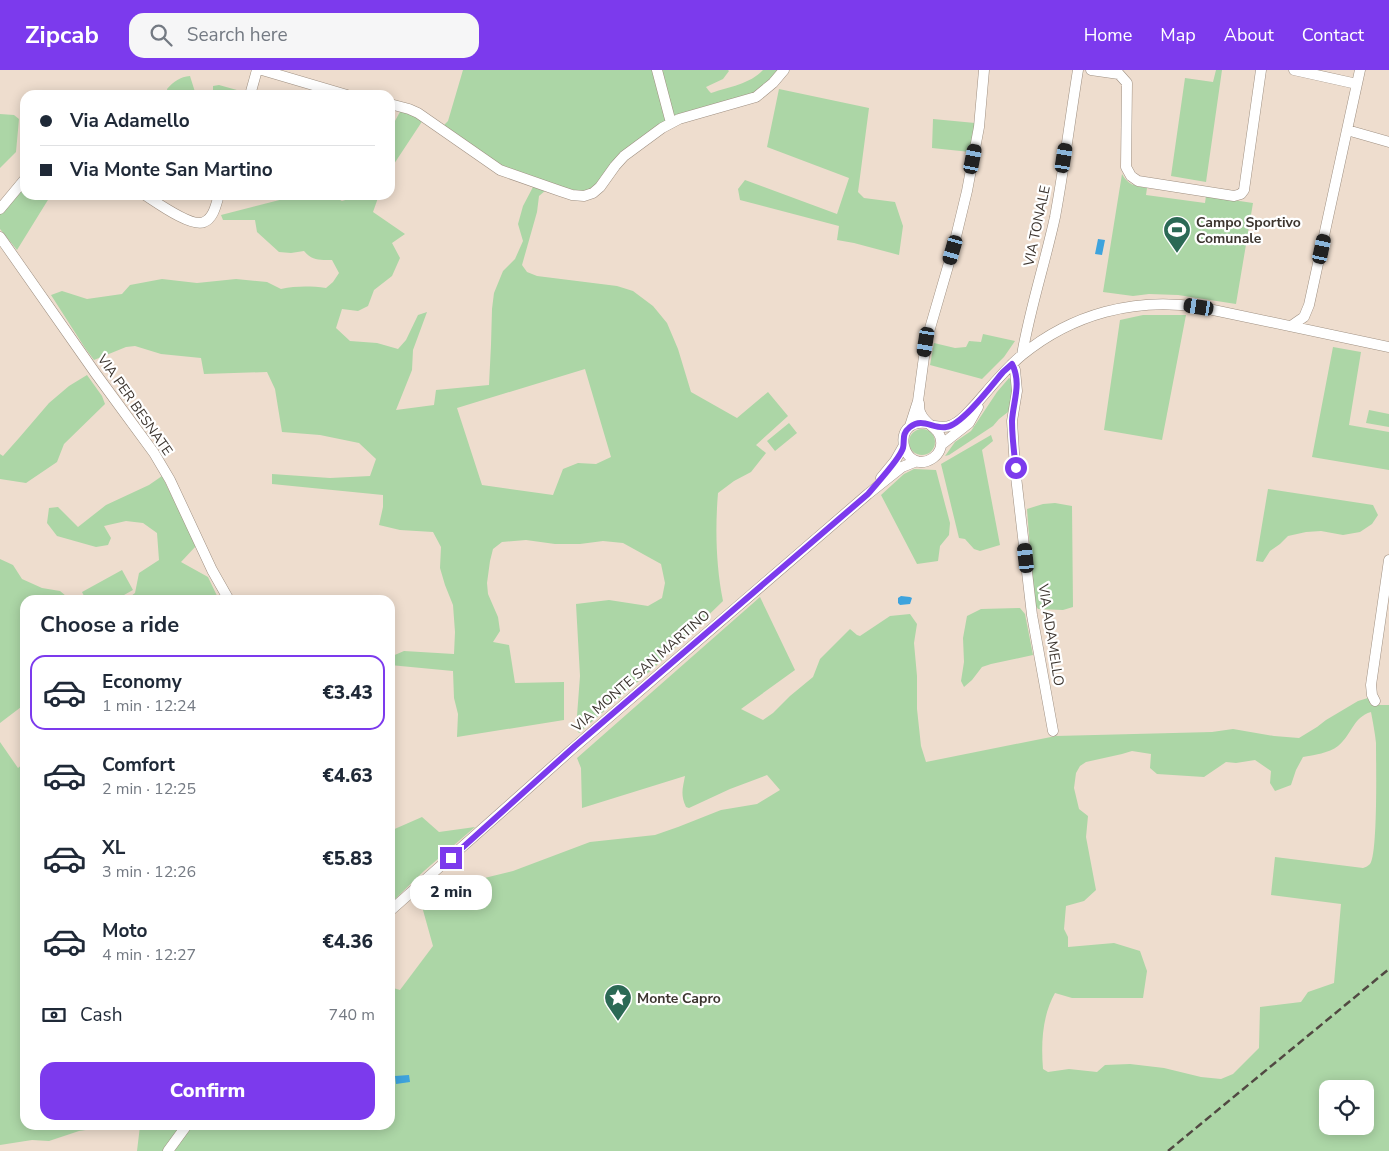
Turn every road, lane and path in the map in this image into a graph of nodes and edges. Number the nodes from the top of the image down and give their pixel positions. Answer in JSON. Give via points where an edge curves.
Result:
{"nodes":[{"id":1,"x":257,"y":70,"type":"edge"},
{"id":2,"x":262,"y":70,"type":"edge"},
{"id":3,"x":657,"y":70,"type":"edge"},
{"id":4,"x":784,"y":70,"type":"edge"},
{"id":5,"x":984,"y":70,"type":"edge"},
{"id":6,"x":1078,"y":70,"type":"edge"},
{"id":7,"x":1090,"y":70,"type":"edge"},
{"id":8,"x":1261,"y":70,"type":"edge"},
{"id":9,"x":1294,"y":70,"type":"edge"},
{"id":10,"x":1360,"y":70,"type":"edge"},
{"id":11,"x":1357,"y":84,"type":"junction"},
{"id":12,"x":251,"y":90,"type":"edge"},
{"id":13,"x":330,"y":90,"type":"edge"},
{"id":14,"x":395,"y":105,"type":"edge"},
{"id":15,"x":671,"y":123,"type":"junction"},
{"id":16,"x":1347,"y":130,"type":"junction"},
{"id":17,"x":1389,"y":142,"type":"edge"},
{"id":18,"x":20,"y":185,"type":"edge"},
{"id":19,"x":154,"y":200,"type":"edge"},
{"id":20,"x":217,"y":200,"type":"edge"},
{"id":21,"x":0,"y":209,"type":"edge"},
{"id":22,"x":0,"y":237,"type":"edge"},
{"id":23,"x":1309,"y":305,"type":"junction"},
{"id":24,"x":1291,"y":326,"type":"junction"},
{"id":25,"x":1027,"y":327,"type":"junction"},
{"id":26,"x":1316,"y":332,"type":"junction"},
{"id":27,"x":1039,"y":342,"type":"junction"},
{"id":28,"x":1389,"y":347,"type":"edge"},
{"id":29,"x":1022,"y":355,"type":"junction"},
{"id":30,"x":1012,"y":364,"type":"junction"},
{"id":31,"x":989,"y":388,"type":"junction"},
{"id":32,"x":918,"y":401,"type":"junction"},
{"id":33,"x":930,"y":425,"type":"junction"},
{"id":34,"x":910,"y":426,"type":"junction"},
{"id":35,"x":941,"y":445,"type":"junction"},
{"id":36,"x":904,"y":448,"type":"junction"},
{"id":37,"x":917,"y":461,"type":"junction"},
{"id":38,"x":868,"y":494,"type":"junction"},
{"id":39,"x":1389,"y":560,"type":"edge"},
{"id":40,"x":226,"y":595,"type":"edge"},
{"id":41,"x":1375,"y":701,"type":"dead end"},
{"id":42,"x":1053,"y":731,"type":"dead end"},
{"id":43,"x":395,"y":908,"type":"edge"},
{"id":44,"x":183,"y":1130,"type":"edge"},
{"id":45,"x":168,"y":1151,"type":"edge"}],
"edges":[{"from":1,"to":12,"type":"street"},
{"from":2,"to":13,"type":"street"},
{"from":3,"to":15,"type":"street"},
{"from":4,"to":15,"type":"street","via":[[756,97]]},
{"from":5,"to":32,"type":"street","via":[[979,127],[967,191],[926,342]]},
{"from":6,"to":25,"type":"street","name":"VIA TONALE","via":[[1055,215]]},
{"from":7,"to":8,"type":"street","via":[[1119,74],[1127,82],[1126,167],[1131,176],[1138,182],[1234,196],[1244,190]]},
{"from":9,"to":11,"type":"street"},
{"from":10,"to":11,"type":"street"},
{"from":11,"to":16,"type":"street"},
{"from":14,"to":15,"type":"street","via":[[418,113],[500,170],[572,195],[584,196],[600,187],[624,156]]},
{"from":16,"to":17,"type":"street"},
{"from":16,"to":23,"type":"street"},
{"from":18,"to":21,"type":"street"},
{"from":19,"to":20,"type":"street","via":[[199,224],[211,216]]},
{"from":22,"to":40,"type":"street","name":"VIA PER BESNATE","via":[[154,453]]},
{"from":23,"to":24,"type":"street","via":[[1304,317]]},
{"from":23,"to":26,"type":"street"},
{"from":24,"to":26,"type":"street","name":"VIA MONTE SAN MARTINO"},
{"from":24,"to":27,"type":"street","name":"VIA MONTE SAN MARTINO","via":[[1184,304],[1143,305],[1089,317]]},
{"from":25,"to":27,"type":"street","via":[[1034,340]]},
{"from":25,"to":29,"type":"street","name":"VIA TONALE"},
{"from":26,"to":28,"type":"street","name":"VIA MONTE SAN MARTINO"},
{"from":27,"to":29,"type":"street","name":"VIA MONTE SAN MARTINO"},
{"from":29,"to":30,"type":"street","name":"VIA MONTE SAN MARTINO"},
{"from":30,"to":31,"type":"street","name":"VIA MONTE SAN MARTINO"},
{"from":30,"to":42,"type":"street","name":"VIA ADAMELLO","via":[[1017,391],[1012,421],[1031,608]]},
{"from":31,"to":33,"type":"street","name":"VIA MONTE SAN MARTINO","via":[[959,421],[946,427]]},
{"from":31,"to":35,"type":"street","name":"VIA MONTE SAN MARTINO","via":[[968,423]]},
{"from":32,"to":33,"type":"street","via":[[921,414]]},
{"from":32,"to":34,"type":"street"},
{"from":33,"to":34,"type":"street","name":"VIA MONTE SAN MARTINO","via":[[918,423]]},
{"from":33,"to":35,"type":"street","via":[[940,434]]},
{"from":34,"to":36,"type":"street","name":"VIA MONTE SAN MARTINO","via":[[904,435]]},
{"from":35,"to":37,"type":"street","name":"VIA MONTE SAN MARTINO","via":[[933,458]]},
{"from":36,"to":37,"type":"street"},
{"from":36,"to":38,"type":"street","name":"VIA MONTE SAN MARTINO"},
{"from":37,"to":38,"type":"street","name":"VIA MONTE SAN MARTINO","via":[[902,467]]},
{"from":38,"to":43,"type":"street","name":"VIA MONTE SAN MARTINO","via":[[575,746]]},
{"from":39,"to":41,"type":"street","via":[[1371,686]]},
{"from":44,"to":45,"type":"street"}]}
